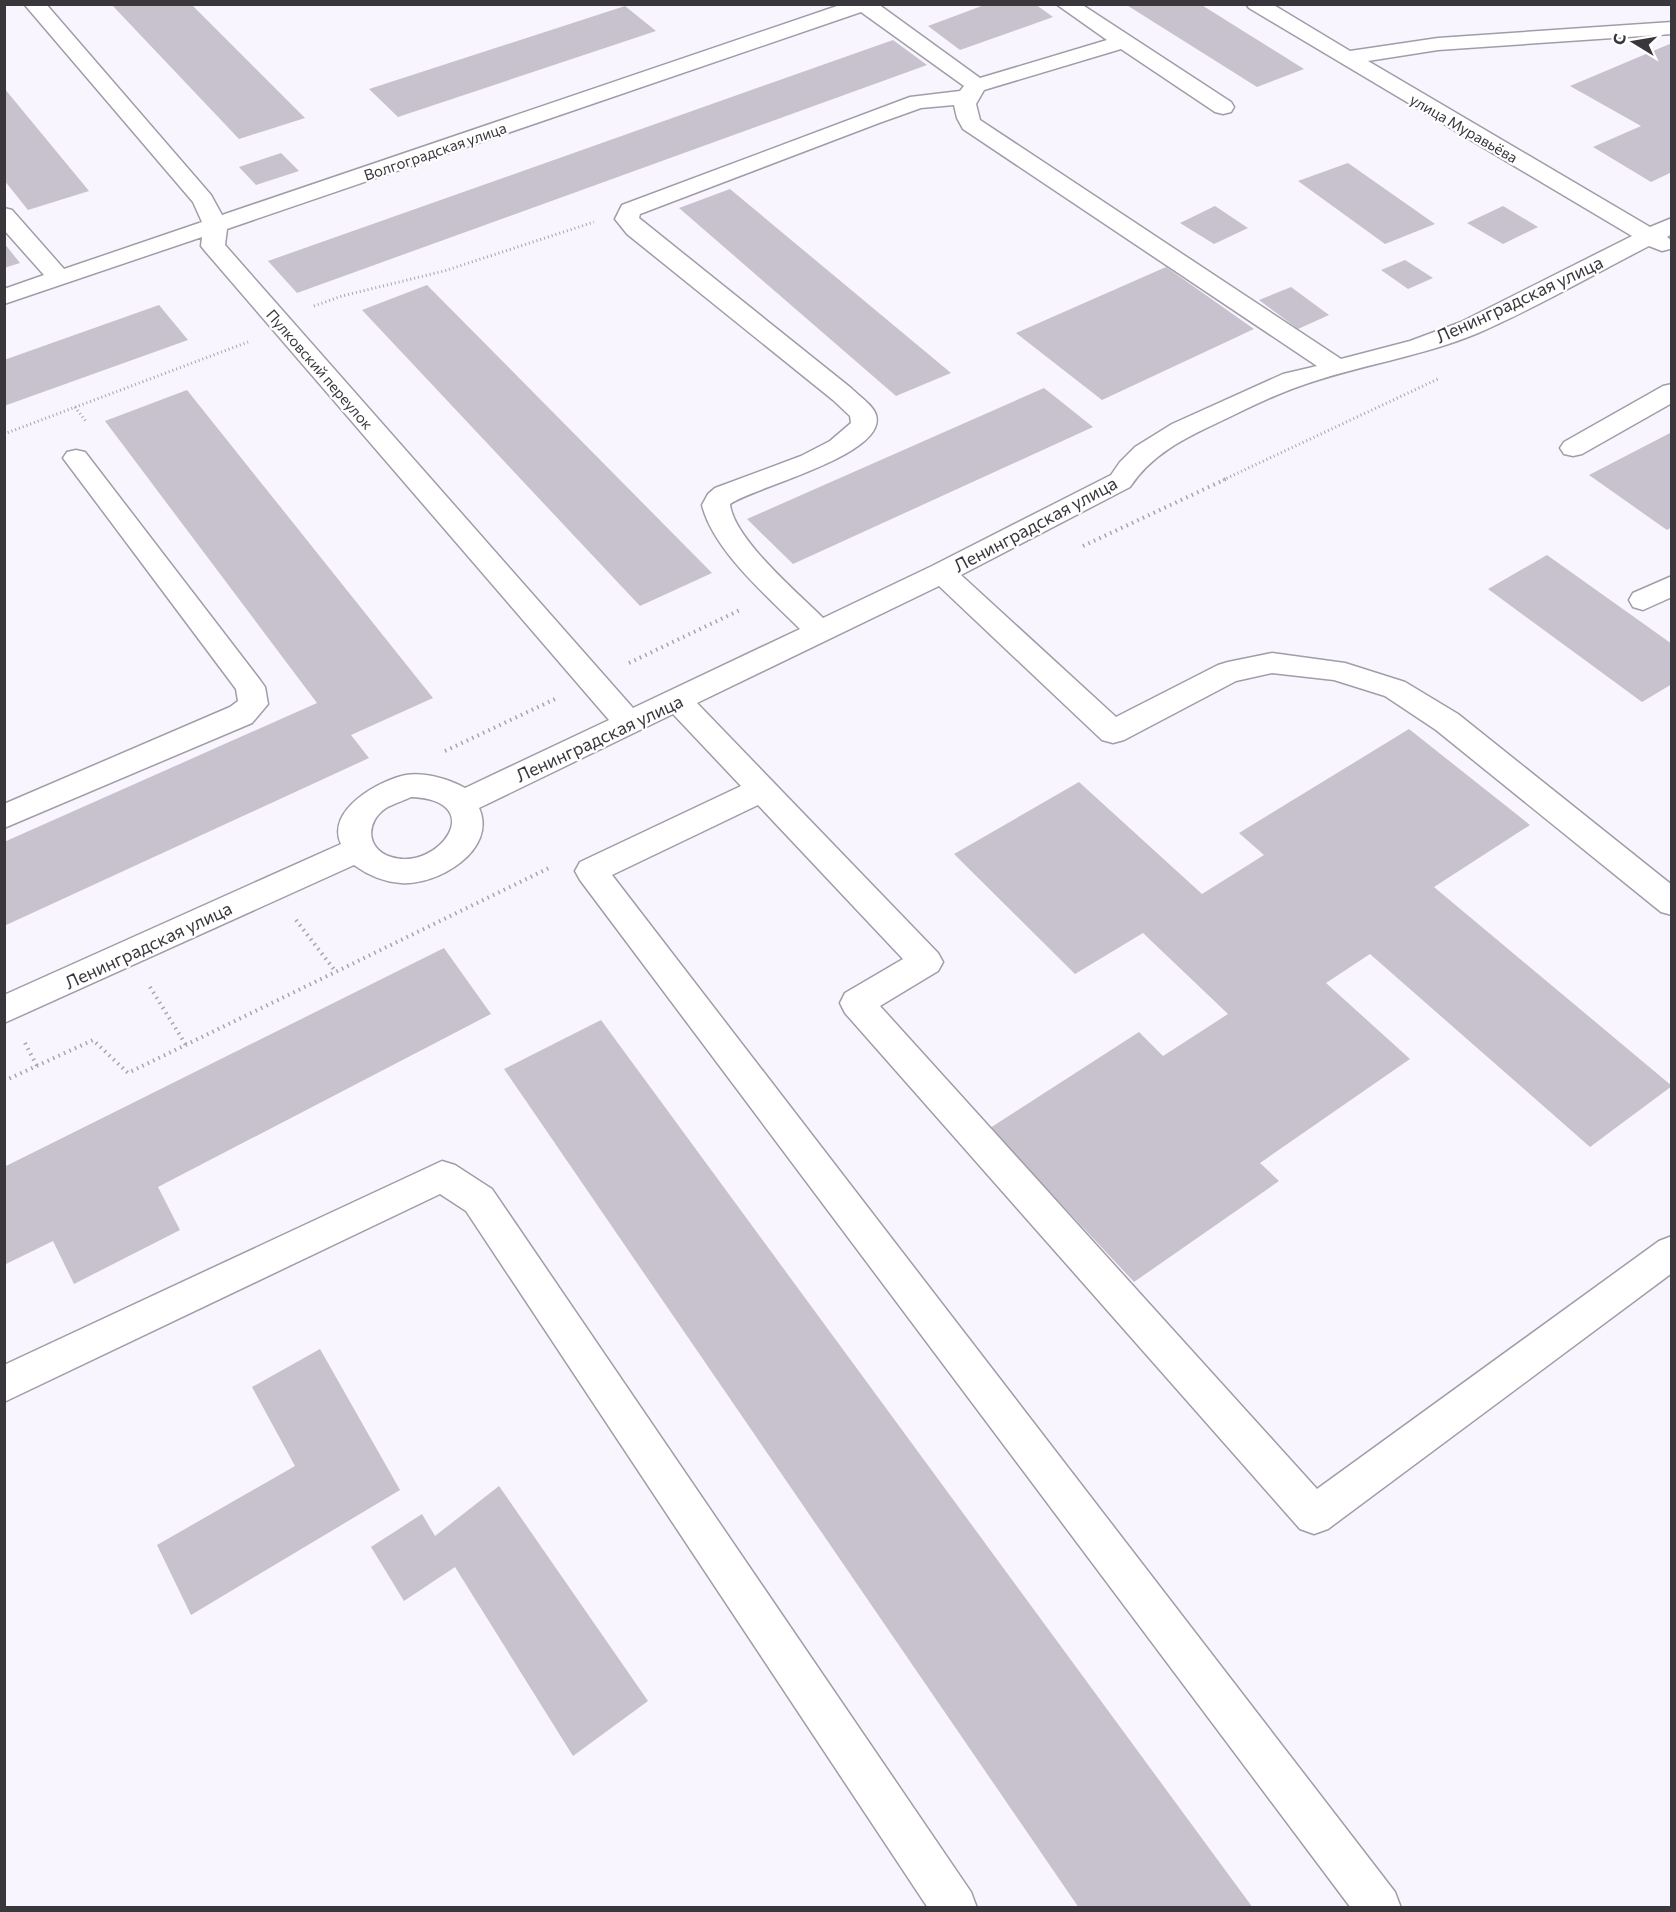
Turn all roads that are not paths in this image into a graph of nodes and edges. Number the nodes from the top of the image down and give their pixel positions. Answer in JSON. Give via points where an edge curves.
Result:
{"nodes":[{"id":1,"x":33,"y":4,"type":"edge"},
{"id":2,"x":1066,"y":4,"type":"edge"},
{"id":3,"x":1256,"y":4,"type":"edge"},
{"id":4,"x":865,"y":5,"type":"edge"},
{"id":5,"x":1671,"y":28,"type":"edge"},
{"id":6,"x":1123,"y":42,"type":"junction"},
{"id":7,"x":1345,"y":58,"type":"junction"},
{"id":8,"x":970,"y":91,"type":"junction"},
{"id":9,"x":1223,"y":107,"type":"dead end"},
{"id":10,"x":4,"y":215,"type":"edge"},
{"id":11,"x":216,"y":225,"type":"junction"},
{"id":12,"x":1660,"y":230,"type":"edge"},
{"id":13,"x":1671,"y":250,"type":"edge"},
{"id":14,"x":58,"y":278,"type":"junction"},
{"id":15,"x":4,"y":297,"type":"edge"},
{"id":16,"x":1336,"y":367,"type":"junction"},
{"id":17,"x":1671,"y":392,"type":"edge"},
{"id":18,"x":1573,"y":448,"type":"dead end"},
{"id":19,"x":76,"y":458,"type":"dead end"},
{"id":20,"x":942,"y":573,"type":"junction"},
{"id":21,"x":1671,"y":585,"type":"edge"},
{"id":22,"x":1643,"y":600,"type":"dead end"},
{"id":23,"x":820,"y":632,"type":"junction"},
{"id":24,"x":678,"y":701,"type":"junction"},
{"id":25,"x":630,"y":724,"type":"junction"},
{"id":26,"x":763,"y":789,"type":"junction"},
{"id":27,"x":462,"y":803,"type":"junction"},
{"id":28,"x":4,"y":817,"type":"edge"},
{"id":29,"x":357,"y":850,"type":"junction"},
{"id":30,"x":1671,"y":903,"type":"edge"},
{"id":31,"x":4,"y":1010,"type":"edge"},
{"id":32,"x":1671,"y":1252,"type":"edge"},
{"id":33,"x":4,"y":1384,"type":"edge"},
{"id":34,"x":955,"y":1908,"type":"edge"},
{"id":35,"x":1379,"y":1908,"type":"edge"}],
"edges":[{"from":1,"to":11,"type":"street","name":"Пулковский переулок","via":[[203,200]]},
{"from":2,"to":6,"type":"street"},
{"from":3,"to":7,"type":"street","name":"улица Муравьёва"},
{"from":4,"to":8,"type":"street"},
{"from":4,"to":11,"type":"street","name":"Волгоградская улица"},
{"from":5,"to":7,"type":"street","via":[[1438,44]]},
{"from":6,"to":8,"type":"street"},
{"from":6,"to":9,"type":"street"},
{"from":7,"to":12,"type":"street","name":"улица Муравьёва"},
{"from":8,"to":16,"type":"street","via":[[964,110],[971,124]]},
{"from":8,"to":23,"type":"street","via":[[908,105],[630,210],[627,219],[863,414],[864,425],[839,447],[732,491],[716,503],[717,515],[729,535]]},
{"from":10,"to":14,"type":"street"},
{"from":11,"to":14,"type":"street","name":"Волгоградская улица"},
{"from":11,"to":25,"type":"street","name":"Пулковский переулок","via":[[213,246]]},
{"from":12,"to":13,"type":"street","name":"улица Муравьёва"},
{"from":12,"to":16,"type":"street","name":"Ленинградская улица","via":[[1470,327]]},
{"from":14,"to":15,"type":"street","name":"Волгоградская улица"},
{"from":16,"to":20,"type":"street","name":"Ленинградская улица","via":[[1281,384],[1181,430],[1144,453],[1121,481]]},
{"from":17,"to":18,"type":"street"},
{"from":19,"to":28,"type":"street","via":[[250,687],[253,704],[242,715]]},
{"from":20,"to":23,"type":"street","name":"Ленинградская улица"},
{"from":20,"to":30,"type":"street","via":[[1113,732],[1228,672],[1272,663],[1335,670],[1395,689],[1447,723]]},
{"from":21,"to":22,"type":"street"},
{"from":23,"to":24,"type":"street","name":"Ленинградская улица"},
{"from":24,"to":25,"type":"street","name":"Ленинградская улица"},
{"from":24,"to":26,"type":"street"},
{"from":25,"to":27,"type":"street","name":"Ленинградская улица"},
{"from":26,"to":32,"type":"street","via":[[926,962],[857,1004],[1314,1515]]},
{"from":26,"to":35,"type":"street","via":[[591,871]]},
{"from":27,"to":29,"type":"street","via":[[448,792],[429,786],[387,792],[369,802],[357,818],[352,834]]},
{"from":27,"to":29,"type":"street","via":[[468,817],[467,832],[445,860],[425,868],[385,869]]},
{"from":29,"to":31,"type":"street","name":"Ленинградская улица"},
{"from":33,"to":34,"type":"street","via":[[441,1176],[479,1200]]}]}
